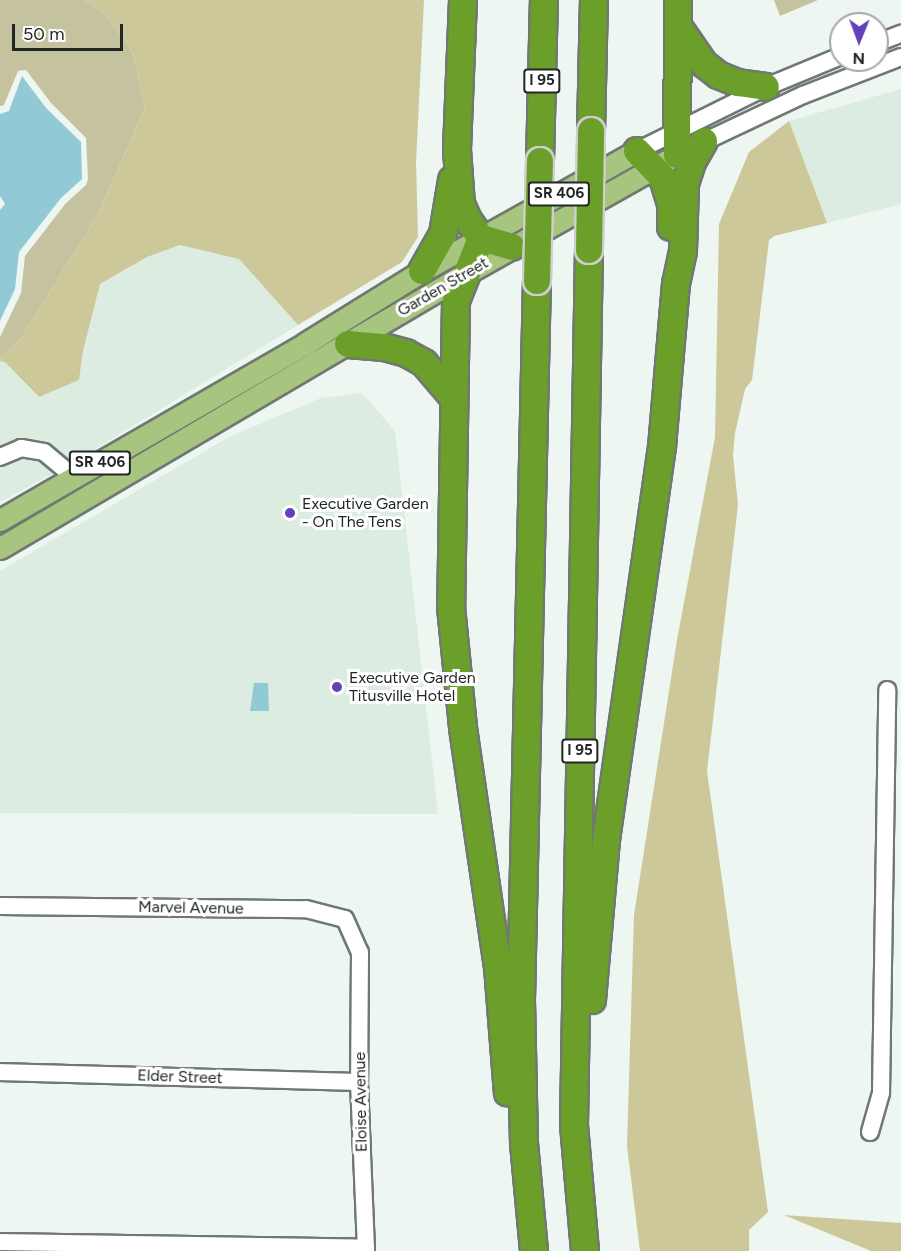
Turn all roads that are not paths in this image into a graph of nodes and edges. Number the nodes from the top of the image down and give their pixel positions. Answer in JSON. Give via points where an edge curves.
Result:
{"nodes":[{"id":1,"x":463,"y":0,"type":"edge"},
{"id":2,"x":544,"y":0,"type":"edge"},
{"id":3,"x":594,"y":0,"type":"edge"},
{"id":4,"x":678,"y":0,"type":"edge"},
{"id":5,"x":678,"y":26,"type":"junction"},
{"id":6,"x":901,"y":57,"type":"edge"},
{"id":7,"x":829,"y":61,"type":"edge"},
{"id":8,"x":766,"y":87,"type":"junction"},
{"id":9,"x":678,"y":128,"type":"junction"},
{"id":10,"x":704,"y":141,"type":"junction"},
{"id":11,"x":457,"y":150,"type":"junction"},
{"id":12,"x":677,"y":155,"type":"junction"},
{"id":13,"x":644,"y":159,"type":"junction"},
{"id":14,"x":481,"y":238,"type":"junction"},
{"id":15,"x":512,"y":247,"type":"junction"},
{"id":16,"x":422,"y":271,"type":"junction"},
{"id":17,"x":465,"y":274,"type":"junction"},
{"id":18,"x":676,"y":284,"type":"junction"},
{"id":19,"x":348,"y":344,"type":"junction"},
{"id":20,"x":453,"y":397,"type":"junction"},
{"id":21,"x":153,"y":432,"type":"junction"},
{"id":22,"x":164,"y":451,"type":"junction"},
{"id":23,"x":0,"y":457,"type":"edge"},
{"id":24,"x":75,"y":478,"type":"junction"},
{"id":25,"x":0,"y":520,"type":"edge"},
{"id":26,"x":0,"y":548,"type":"edge"},
{"id":27,"x":887,"y":690,"type":"dead end"},
{"id":28,"x":893,"y":819,"type":"edge"},
{"id":29,"x":0,"y":906,"type":"edge"},
{"id":30,"x":360,"y":952,"type":"joint"},
{"id":31,"x":0,"y":1072,"type":"edge"},
{"id":32,"x":359,"y":1082,"type":"junction"},
{"id":33,"x":574,"y":1125,"type":"junction"},
{"id":34,"x":870,"y":1132,"type":"dead end"},
{"id":35,"x":524,"y":1144,"type":"junction"},
{"id":36,"x":0,"y":1242,"type":"edge"},
{"id":37,"x":365,"y":1249,"type":"edge"},
{"id":38,"x":534,"y":1251,"type":"edge"},
{"id":39,"x":585,"y":1251,"type":"edge"}],
"edges":[{"from":1,"to":11,"type":"highway"},
{"from":2,"to":35,"type":"highway","number":"I 95","bridge":true,"via":[[520,1000]]},
{"from":3,"to":33,"type":"highway","number":"I 95","bridge":true},
{"from":4,"to":5,"type":"highway"},
{"from":5,"to":8,"type":"highway","via":[[704,64],[718,75]]},
{"from":5,"to":9,"type":"highway"},
{"from":6,"to":10,"type":"street","name":"Garden Street","number":"SR 406","via":[[802,95]]},
{"from":7,"to":8,"type":"street","name":"Garden Street","number":"SR 406"},
{"from":8,"to":9,"type":"street","name":"Garden Street","number":"SR 406"},
{"from":9,"to":12,"type":"highway"},
{"from":9,"to":13,"type":"street","name":"Garden Street","number":"SR 406"},
{"from":10,"to":12,"type":"street","name":"Garden Street","number":"SR 406"},
{"from":10,"to":18,"type":"highway","via":[[686,184],[683,250]]},
{"from":11,"to":14,"type":"highway","via":[[461,204]]},
{"from":11,"to":16,"type":"highway","via":[[443,234]]},
{"from":12,"to":13,"type":"main road","name":"Garden Street","number":"SR 406"},
{"from":13,"to":14,"type":"main road","name":"Garden Street","number":"SR 406"},
{"from":13,"to":15,"type":"main road","name":"Garden Street","number":"SR 406"},
{"from":13,"to":18,"type":"highway","via":[[663,178],[671,204],[671,257]]},
{"from":14,"to":15,"type":"highway"},
{"from":14,"to":16,"type":"main road","name":"Garden Street","number":"SR 406"},
{"from":14,"to":17,"type":"highway"},
{"from":15,"to":17,"type":"main road","name":"Garden Street","number":"SR 406"},
{"from":16,"to":21,"type":"main road","name":"Garden Street","number":"SR 406"},
{"from":17,"to":19,"type":"main road","name":"Garden Street","number":"SR 406"},
{"from":17,"to":20,"type":"highway","via":[[456,301]]},
{"from":18,"to":33,"type":"highway","via":[[662,447],[606,840],[589,1060]]},
{"from":19,"to":20,"type":"highway","via":[[406,353],[424,363]]},
{"from":19,"to":22,"type":"main road","name":"Garden Street","number":"SR 406"},
{"from":20,"to":35,"type":"highway","via":[[451,607],[463,728],[498,967],[506,1086]]},
{"from":21,"to":22,"type":"street"},
{"from":21,"to":24,"type":"main road","name":"Garden Street","number":"SR 406"},
{"from":22,"to":26,"type":"main road","name":"Garden Street","number":"SR 406"},
{"from":23,"to":24,"type":"street","via":[[21,448],[44,452]]},
{"from":24,"to":25,"type":"main road","name":"Garden Street","number":"SR 406"},
{"from":27,"to":28,"type":"street"},
{"from":28,"to":34,"type":"street","via":[[881,1093]]},
{"from":29,"to":30,"type":"street","name":"Marvel Avenue","via":[[306,909],[345,919]]},
{"from":30,"to":32,"type":"street","name":"Eloise Avenue"},
{"from":31,"to":32,"type":"street","name":"Elder Street"},
{"from":32,"to":37,"type":"street","name":"Eloise Avenue"},
{"from":33,"to":39,"type":"highway","number":"I 95"},
{"from":35,"to":38,"type":"highway","number":"I 95"},
{"from":36,"to":37,"type":"street"}]}
